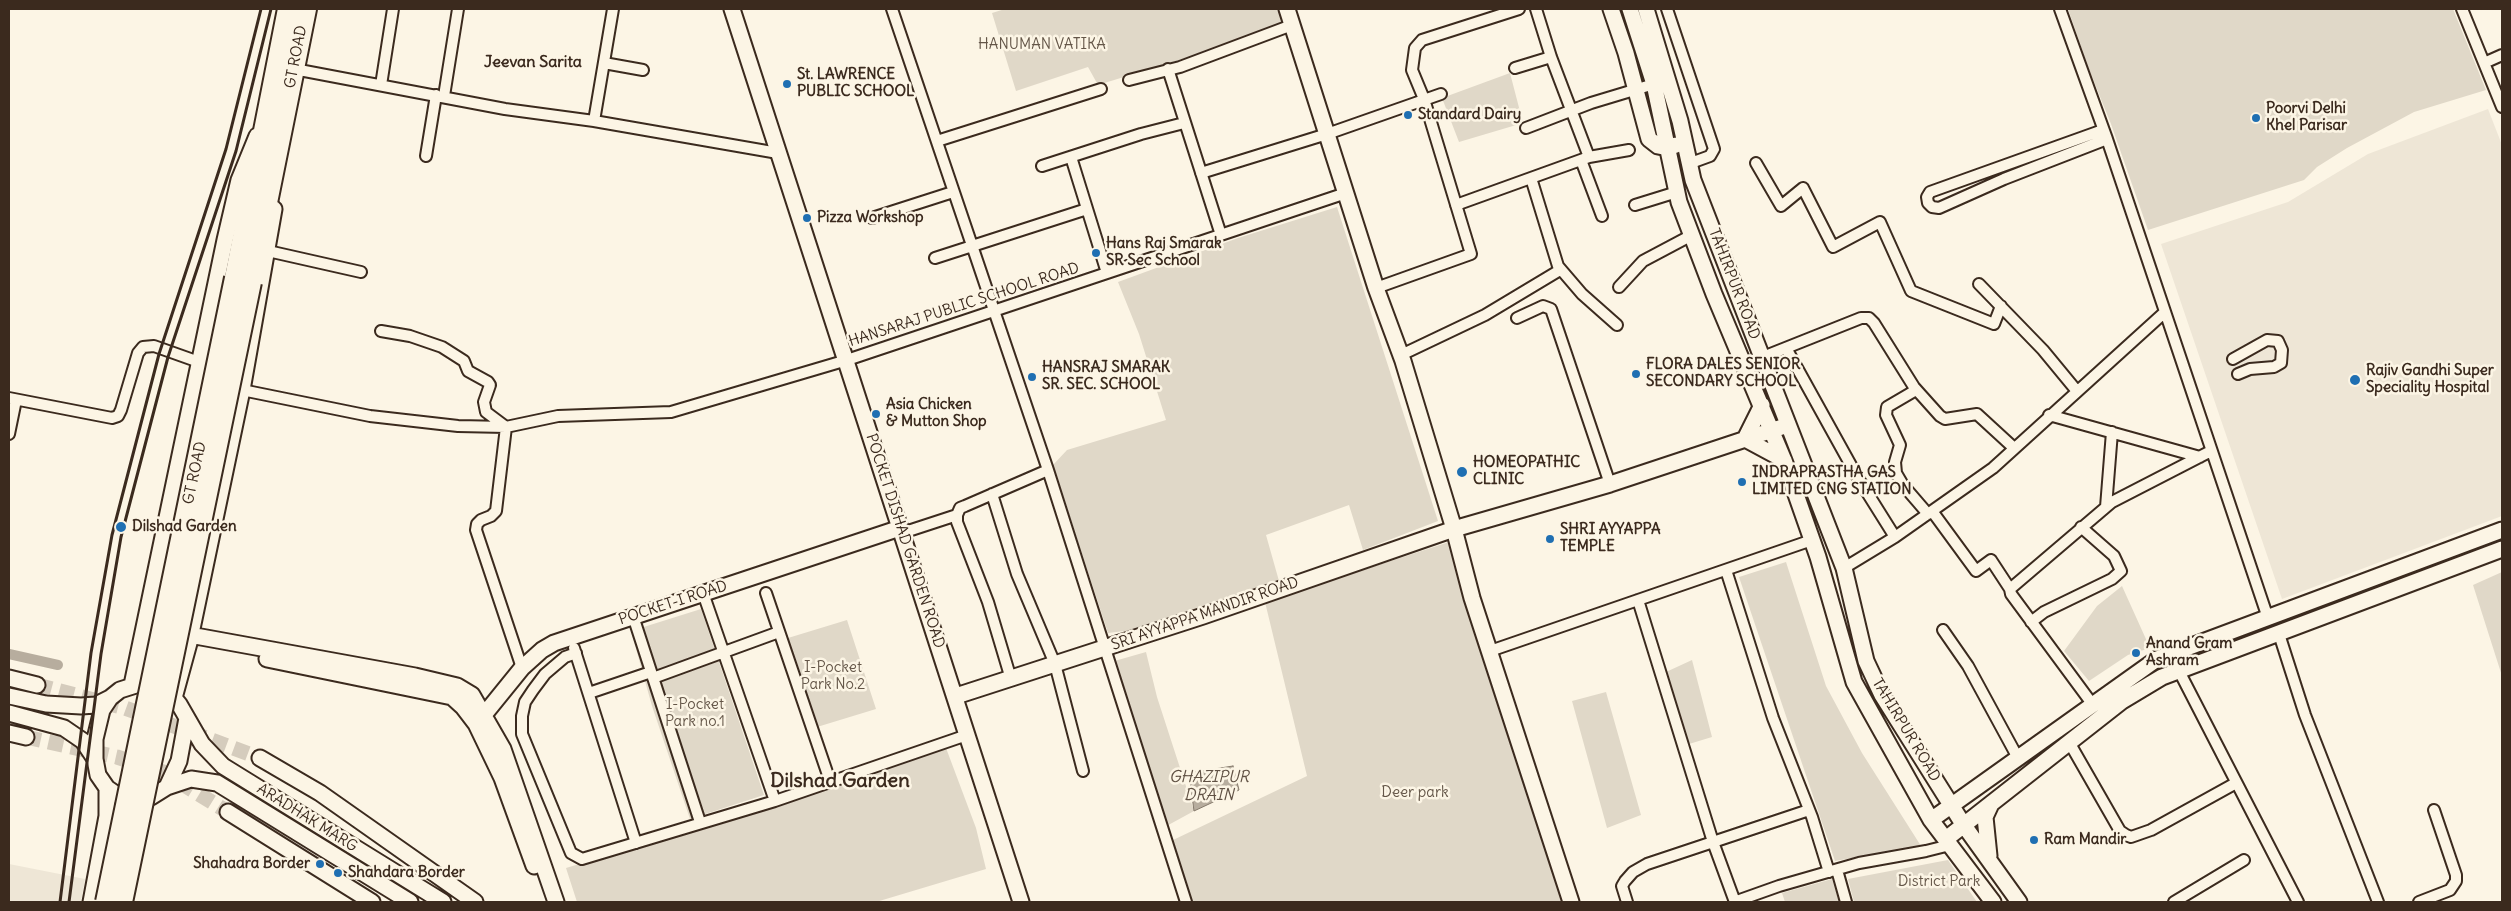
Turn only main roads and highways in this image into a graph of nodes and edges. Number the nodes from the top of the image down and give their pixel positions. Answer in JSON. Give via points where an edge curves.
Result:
{"nodes":[{"id":1,"x":288,"y":9,"type":"edge"},
{"id":2,"x":306,"y":9,"type":"edge"},
{"id":3,"x":732,"y":9,"type":"edge"},
{"id":4,"x":1287,"y":9,"type":"edge"},
{"id":5,"x":1611,"y":9,"type":"edge"},
{"id":6,"x":1630,"y":9,"type":"edge"},
{"id":7,"x":1646,"y":9,"type":"edge"},
{"id":8,"x":279,"y":104,"type":"junction"},
{"id":9,"x":1684,"y":142,"type":"junction"},
{"id":10,"x":1668,"y":148,"type":"junction"},
{"id":11,"x":243,"y":280,"type":"junction"},
{"id":12,"x":1762,"y":405,"type":"junction"},
{"id":13,"x":1789,"y":425,"type":"junction"},
{"id":14,"x":1772,"y":431,"type":"junction"},
{"id":15,"x":1746,"y":440,"type":"junction"},
{"id":16,"x":1784,"y":460,"type":"junction"},
{"id":17,"x":1454,"y":529,"type":"junction"},
{"id":18,"x":2502,"y":530,"type":"edge"},
{"id":19,"x":901,"y":531,"type":"junction"},
{"id":20,"x":2502,"y":549,"type":"edge"},
{"id":21,"x":190,"y":639,"type":"junction"},
{"id":22,"x":9,"y":678,"type":"edge"},
{"id":23,"x":37,"y":685,"type":"tunnel mouth"},
{"id":24,"x":132,"y":685,"type":"junction"},
{"id":25,"x":9,"y":696,"type":"edge"},
{"id":26,"x":956,"y":696,"type":"junction"},
{"id":27,"x":110,"y":698,"type":"junction"},
{"id":28,"x":174,"y":698,"type":"junction"},
{"id":29,"x":9,"y":713,"type":"edge"},
{"id":30,"x":186,"y":718,"type":"junction"},
{"id":31,"x":480,"y":718,"type":"junction"},
{"id":32,"x":9,"y":733,"type":"edge"},
{"id":33,"x":26,"y":737,"type":"tunnel mouth"},
{"id":34,"x":260,"y":758,"type":"tunnel mouth"},
{"id":35,"x":95,"y":760,"type":"junction"},
{"id":36,"x":167,"y":787,"type":"junction"},
{"id":37,"x":107,"y":788,"type":"junction"},
{"id":38,"x":151,"y":797,"type":"junction"},
{"id":39,"x":514,"y":797,"type":"junction"},
{"id":40,"x":1990,"y":804,"type":"junction"},
{"id":41,"x":1952,"y":806,"type":"junction"},
{"id":42,"x":228,"y":812,"type":"tunnel mouth"},
{"id":43,"x":1931,"y":820,"type":"junction"},
{"id":44,"x":1963,"y":824,"type":"junction"},
{"id":45,"x":1948,"y":842,"type":"junction"},
{"id":46,"x":1990,"y":861,"type":"junction"},
{"id":47,"x":91,"y":902,"type":"edge"},
{"id":48,"x":106,"y":902,"type":"edge"},
{"id":49,"x":122,"y":902,"type":"edge"},
{"id":50,"x":131,"y":902,"type":"edge"},
{"id":51,"x":372,"y":902,"type":"edge"},
{"id":52,"x":410,"y":902,"type":"edge"},
{"id":53,"x":443,"y":902,"type":"edge"},
{"id":54,"x":475,"y":902,"type":"edge"},
{"id":55,"x":549,"y":902,"type":"edge"},
{"id":56,"x":556,"y":902,"type":"edge"},
{"id":57,"x":1021,"y":902,"type":"edge"},
{"id":58,"x":1571,"y":902,"type":"edge"},
{"id":59,"x":1993,"y":902,"type":"edge"},
{"id":60,"x":2019,"y":902,"type":"edge"}],
"edges":[{"from":1,"to":8,"type":"highway","name":"GT ROAD"},
{"from":2,"to":8,"type":"highway","name":"GT ROAD","via":[[294,69]]},
{"from":3,"to":19,"type":"main road","name":"POCKET DISHAD GARDEN ROAD"},
{"from":4,"to":17,"type":"main road","via":[[1376,288],[1401,355]]},
{"from":5,"to":10,"type":"main road","via":[[1649,139]]},
{"from":6,"to":10,"type":"main road","name":"TAHIRPUR ROAD","via":[[1654,84]]},
{"from":7,"to":9,"type":"main road","name":"TAHIRPUR ROAD"},
{"from":8,"to":11,"type":"highway","name":"GT ROAD"},
{"from":8,"to":21,"type":"main road","name":"GT ROAD","via":[[268,251]]},
{"from":8,"to":24,"type":"main road","name":"GT ROAD","via":[[239,180]]},
{"from":9,"to":10,"type":"main road"},
{"from":9,"to":13,"type":"main road","name":"TAHIRPUR ROAD","via":[[1688,164]]},
{"from":10,"to":12,"type":"main road","name":"TAHIRPUR ROAD","via":[[1677,192],[1692,236]]},
{"from":11,"to":48,"type":"highway","name":"GT ROAD","bridge":true},
{"from":11,"to":49,"type":"highway","name":"GT ROAD","bridge":true},
{"from":12,"to":14,"type":"main road","name":"TAHIRPUR ROAD"},
{"from":12,"to":15,"type":"main road"},
{"from":13,"to":14,"type":"main road","name":"SRI AYYAPPA MANDIR ROAD"},
{"from":13,"to":41,"type":"main road","name":"TAHIRPUR ROAD","via":[[1844,568],[1866,661],[1882,695]]},
{"from":14,"to":15,"type":"main road","name":"SRI AYYAPPA MANDIR ROAD"},
{"from":14,"to":16,"type":"main road","name":"TAHIRPUR ROAD"},
{"from":15,"to":16,"type":"main road"},
{"from":15,"to":17,"type":"main road","name":"SRI AYYAPPA MANDIR ROAD"},
{"from":16,"to":43,"type":"main road","name":"TAHIRPUR ROAD","via":[[1812,540],[1854,682]]},
{"from":17,"to":26,"type":"main road","name":"SRI AYYAPPA MANDIR ROAD"},
{"from":17,"to":58,"type":"main road","via":[[1472,598]]},
{"from":18,"to":41,"type":"main road","via":[[2157,659]]},
{"from":19,"to":26,"type":"main road","name":"POCKET DISHAD GARDEN ROAD"},
{"from":19,"to":31,"type":"main road","name":"POCKET-I ROAD","via":[[571,637],[542,650],[522,668]]},
{"from":20,"to":40,"type":"main road","via":[[2162,678],[2122,701]]},
{"from":21,"to":28,"type":"main road","name":"GT ROAD"},
{"from":21,"to":31,"type":"main road","via":[[415,676],[457,686],[472,695]]},
{"from":22,"to":23,"type":"main road"},
{"from":24,"to":27,"type":"main road"},
{"from":24,"to":28,"type":"main road","via":[[152,685]]},
{"from":25,"to":27,"type":"main road","via":[[46,704],[81,706]]},
{"from":26,"to":57,"type":"main road","name":"POCKET DISHAD GARDEN ROAD"},
{"from":27,"to":35,"type":"main road","via":[[102,710],[97,729]]},
{"from":28,"to":30,"type":"main road"},
{"from":29,"to":35,"type":"main road","via":[[64,728],[83,741]]},
{"from":30,"to":36,"type":"main road","via":[[179,761]]},
{"from":30,"to":53,"type":"main road","name":"ARADHAK MARG","via":[[202,744],[223,766]]},
{"from":31,"to":39,"type":"main road","via":[[503,749]]},
{"from":32,"to":33,"type":"main road"},
{"from":34,"to":54,"type":"main road","via":[[320,793]]},
{"from":35,"to":37,"type":"main road","via":[[98,775]]},
{"from":36,"to":38,"type":"main road"},
{"from":36,"to":52,"type":"main road","name":"ARADHAK MARG","via":[[192,779],[217,783]]},
{"from":37,"to":38,"type":"main road","via":[[128,799]]},
{"from":37,"to":47,"type":"main road","via":[[108,816]]},
{"from":38,"to":50,"type":"main road"},
{"from":39,"to":55,"type":"main road"},
{"from":39,"to":56,"type":"main road"},
{"from":40,"to":44,"type":"main road"},
{"from":40,"to":46,"type":"main road","via":[[1985,817]]},
{"from":41,"to":43,"type":"main road"},
{"from":41,"to":44,"type":"main road","name":"TAHIRPUR ROAD"},
{"from":42,"to":51,"type":"main road"},
{"from":43,"to":45,"type":"main road","name":"TAHIRPUR ROAD"},
{"from":44,"to":45,"type":"main road"},
{"from":44,"to":46,"type":"main road","name":"TAHIRPUR ROAD"},
{"from":45,"to":59,"type":"main road","name":"TAHIRPUR ROAD"},
{"from":46,"to":60,"type":"main road","name":"TAHIRPUR ROAD"}]}
